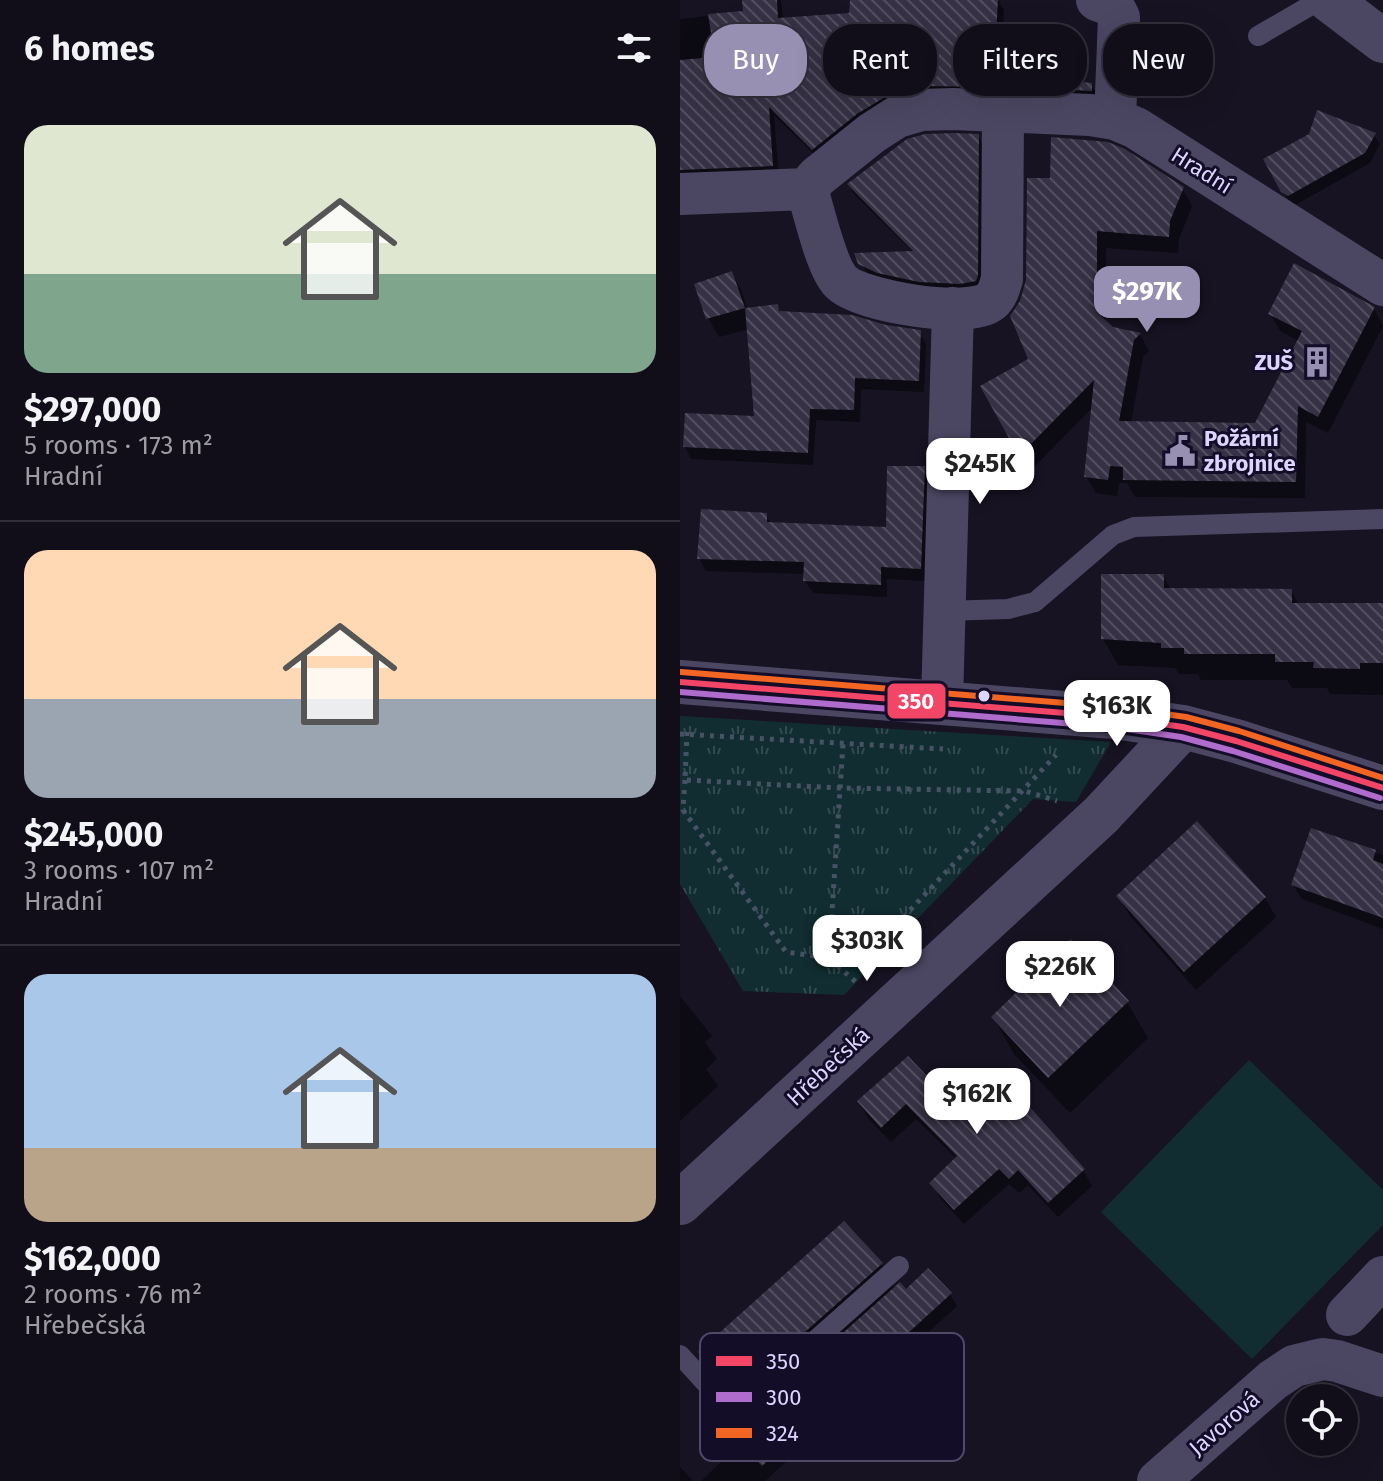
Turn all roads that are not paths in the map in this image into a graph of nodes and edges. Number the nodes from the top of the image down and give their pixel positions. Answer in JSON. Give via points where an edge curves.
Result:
{"nodes":[{"id":1,"x":1097,"y":0,"type":"edge"},
{"id":2,"x":1320,"y":0,"type":"edge"},
{"id":3,"x":1329,"y":0,"type":"edge"},
{"id":4,"x":1258,"y":36,"type":"dead end"},
{"id":5,"x":1383,"y":41,"type":"edge"},
{"id":6,"x":1003,"y":111,"type":"junction"},
{"id":7,"x":1115,"y":119,"type":"junction"},
{"id":8,"x":807,"y":189,"type":"junction"},
{"id":9,"x":680,"y":194,"type":"edge"},
{"id":10,"x":1383,"y":285,"type":"edge"},
{"id":11,"x":953,"y":308,"type":"junction"},
{"id":12,"x":1383,"y":519,"type":"edge"},
{"id":13,"x":944,"y":611,"type":"junction"},
{"id":14,"x":684,"y":683,"type":"edge"},
{"id":15,"x":942,"y":703,"type":"junction"},
{"id":16,"x":1183,"y":727,"type":"junction"},
{"id":17,"x":1383,"y":788,"type":"edge"},
{"id":18,"x":680,"y":1203,"type":"edge"},
{"id":19,"x":899,"y":1266,"type":"dead end"},
{"id":20,"x":1383,"y":1277,"type":"edge"},
{"id":21,"x":1347,"y":1315,"type":"dead end"},
{"id":22,"x":824,"y":1333,"type":"edge"},
{"id":23,"x":680,"y":1355,"type":"edge"},
{"id":24,"x":1383,"y":1376,"type":"edge"},
{"id":25,"x":700,"y":1377,"type":"edge"},
{"id":26,"x":1158,"y":1481,"type":"edge"}],
"edges":[{"from":1,"to":7,"type":"street","via":[[1113,6],[1119,17]]},
{"from":2,"to":4,"type":"lane"},
{"from":3,"to":5,"type":"street"},
{"from":6,"to":7,"type":"street","name":"Hradní"},
{"from":6,"to":8,"type":"street","name":"Hradní","via":[[936,109],[897,117]]},
{"from":6,"to":11,"type":"street","via":[[1000,287],[983,305]]},
{"from":7,"to":10,"type":"street","name":"Hradní"},
{"from":8,"to":9,"type":"street"},
{"from":8,"to":11,"type":"street","via":[[834,272],[846,287],[897,304]]},
{"from":11,"to":13,"type":"street"},
{"from":12,"to":13,"type":"lane","via":[[1134,527],[1113,535],[1035,602],[1008,609]]},
{"from":13,"to":15,"type":"street"},
{"from":14,"to":15,"type":"street"},
{"from":15,"to":16,"type":"street"},
{"from":16,"to":17,"type":"street"},
{"from":16,"to":18,"type":"street","name":"Hřebečská","via":[[1101,815]]},
{"from":19,"to":22,"type":"lane"},
{"from":20,"to":21,"type":"street"},
{"from":23,"to":25,"type":"lane"},
{"from":24,"to":26,"type":"street","name":"Javorová","via":[[1323,1359],[1294,1366]]}]}
